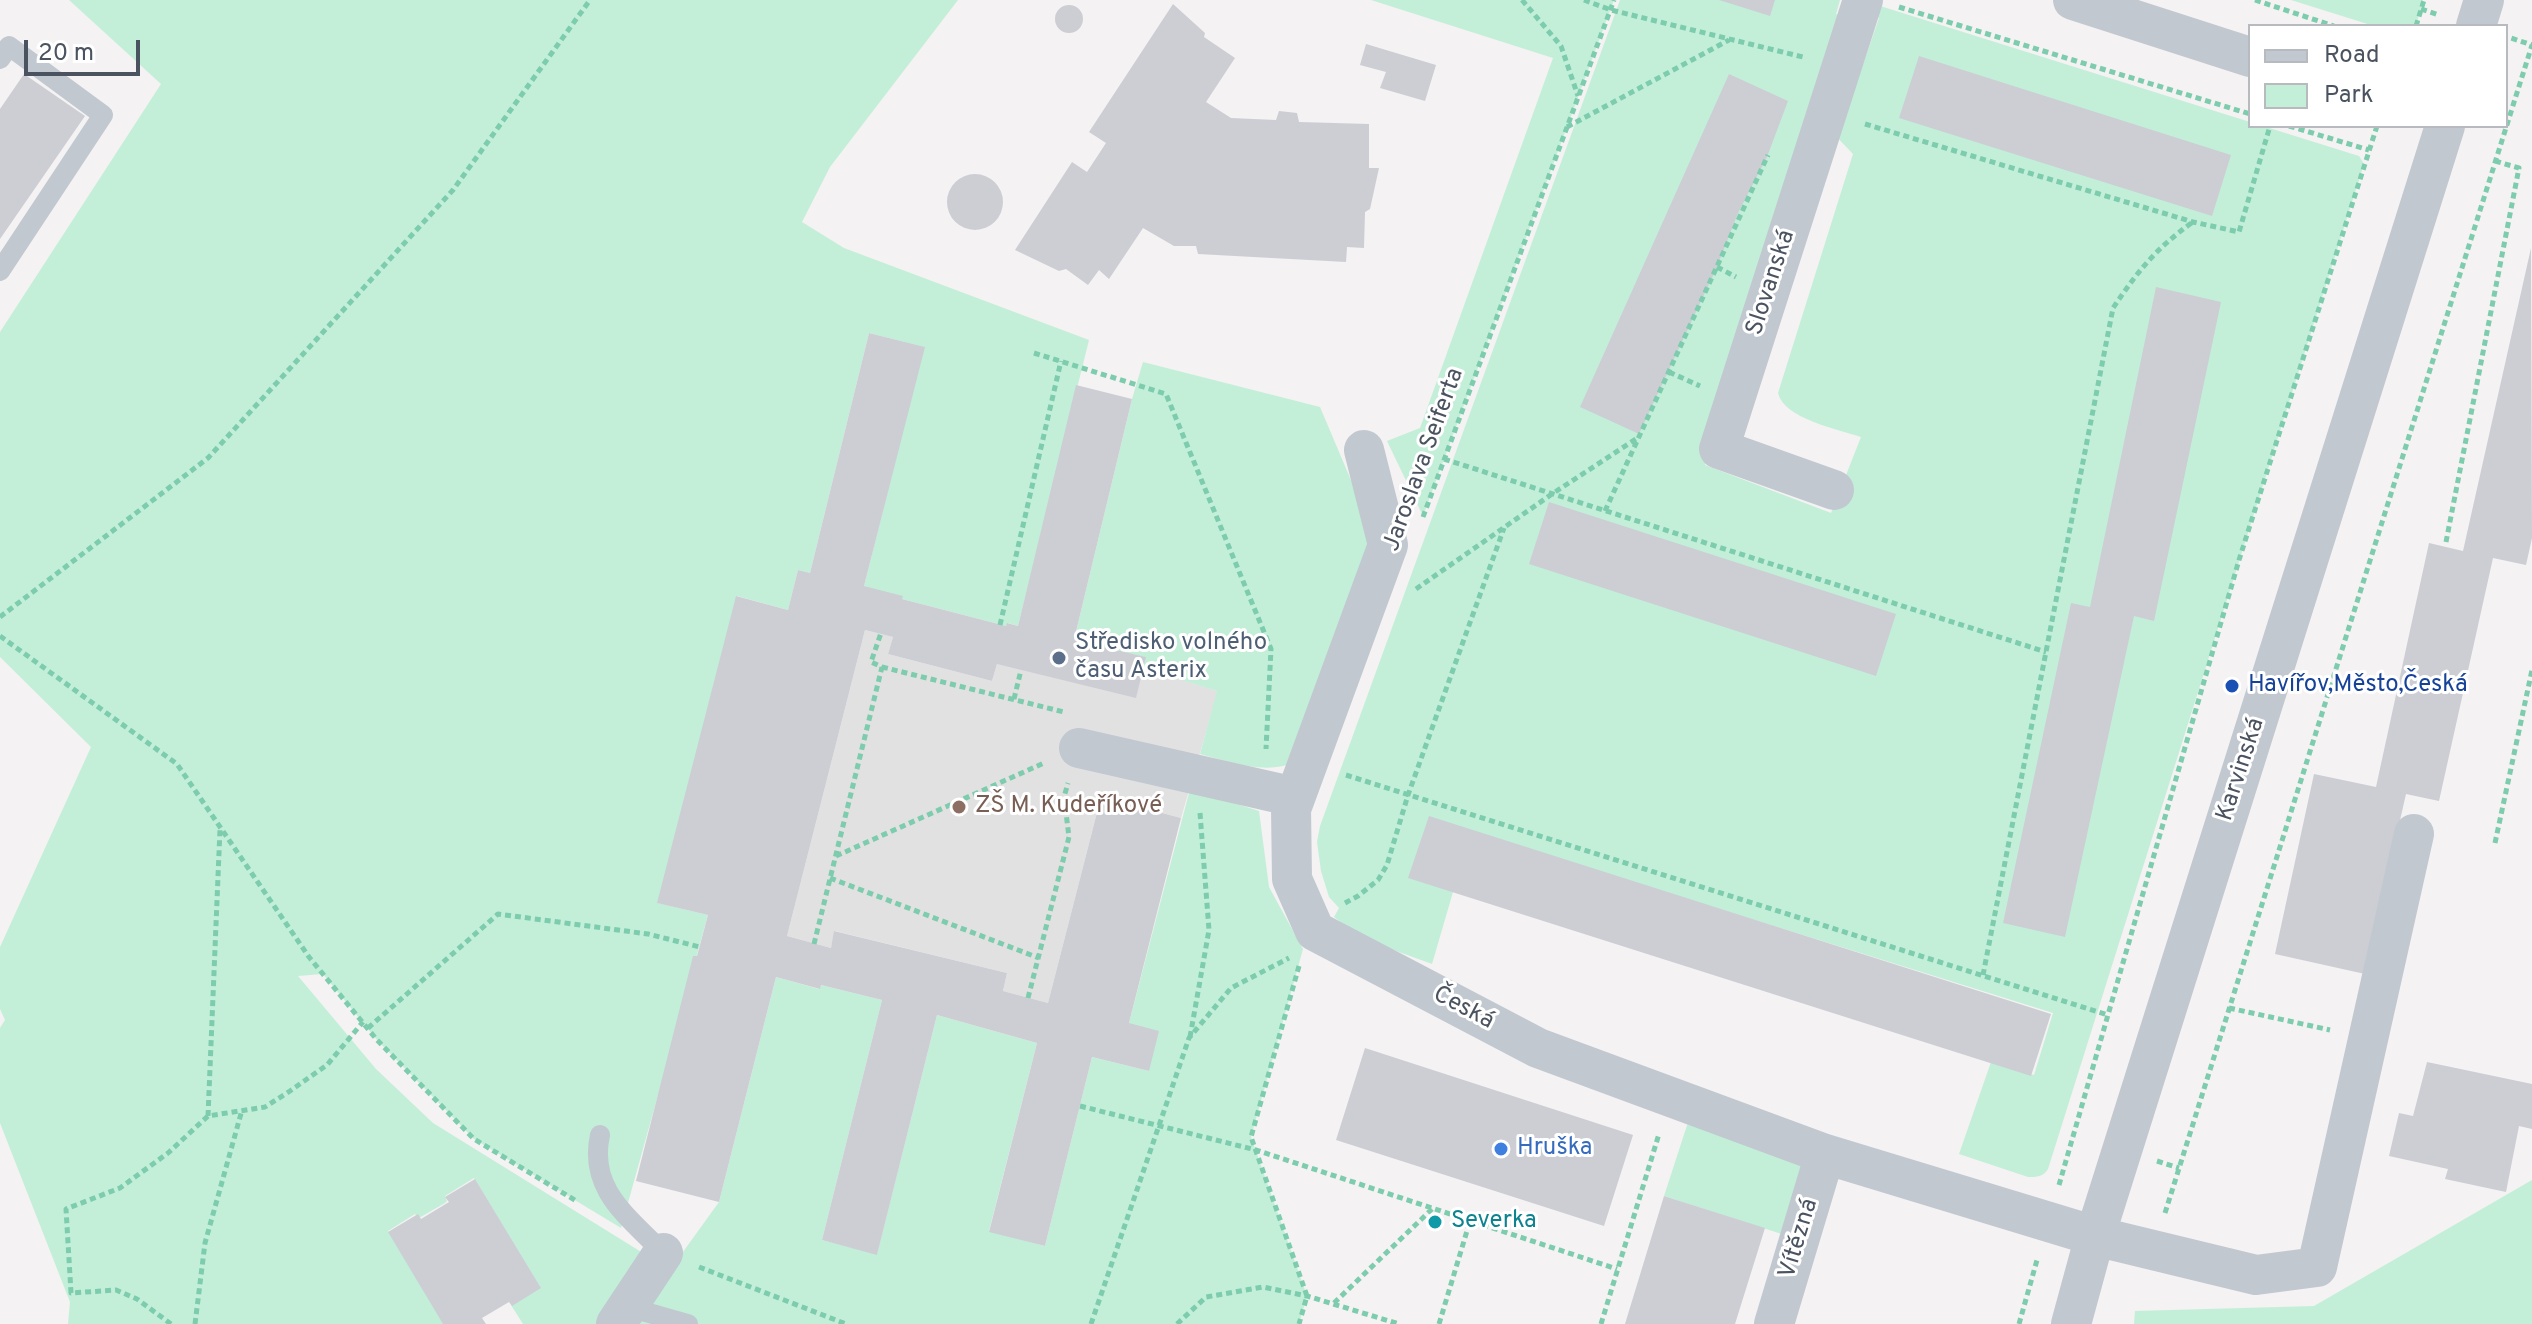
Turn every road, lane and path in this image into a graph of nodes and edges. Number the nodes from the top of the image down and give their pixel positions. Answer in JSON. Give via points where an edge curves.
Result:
{"nodes":[{"id":1,"x":590,"y":0,"type":"edge"},
{"id":2,"x":1522,"y":0,"type":"edge"},
{"id":3,"x":1584,"y":0,"type":"edge"},
{"id":4,"x":1614,"y":0,"type":"edge"},
{"id":5,"x":2073,"y":0,"type":"edge"},
{"id":6,"x":2255,"y":0,"type":"edge"},
{"id":7,"x":2289,"y":0,"type":"edge"},
{"id":8,"x":2424,"y":0,"type":"edge"},
{"id":9,"x":2484,"y":0,"type":"edge"},
{"id":10,"x":1877,"y":2,"type":"edge"},
{"id":11,"x":1611,"y":10,"type":"junction"},
{"id":12,"x":2286,"y":10,"type":"junction"},
{"id":13,"x":2328,"y":24,"type":"edge"},
{"id":14,"x":2417,"y":24,"type":"edge"},
{"id":15,"x":2477,"y":24,"type":"edge"},
{"id":16,"x":2508,"y":37,"type":"edge"},
{"id":17,"x":1730,"y":39,"type":"junction"},
{"id":18,"x":2248,"y":56,"type":"edge"},
{"id":19,"x":0,"y":59,"type":"edge"},
{"id":20,"x":1841,"y":67,"type":"junction"},
{"id":21,"x":1578,"y":96,"type":"junction"},
{"id":22,"x":1827,"y":113,"type":"junction"},
{"id":23,"x":2248,"y":113,"type":"edge"},
{"id":24,"x":2508,"y":120,"type":"edge"},
{"id":25,"x":1567,"y":127,"type":"junction"},
{"id":26,"x":2269,"y":128,"type":"edge"},
{"id":27,"x":2296,"y":128,"type":"edge"},
{"id":28,"x":2376,"y":128,"type":"edge"},
{"id":29,"x":2444,"y":128,"type":"edge"},
{"id":30,"x":2506,"y":128,"type":"edge"},
{"id":31,"x":1772,"y":146,"type":"dead end"},
{"id":32,"x":2369,"y":150,"type":"junction"},
{"id":33,"x":2495,"y":161,"type":"junction"},
{"id":34,"x":2193,"y":222,"type":"junction"},
{"id":35,"x":0,"y":271,"type":"edge"},
{"id":36,"x":1034,"y":353,"type":"dead end"},
{"id":37,"x":1061,"y":361,"type":"junction"},
{"id":38,"x":1639,"y":437,"type":"junction"},
{"id":39,"x":1364,"y":450,"type":"dead end"},
{"id":40,"x":1444,"y":459,"type":"junction"},
{"id":41,"x":1834,"y":490,"type":"dead end"},
{"id":42,"x":1552,"y":494,"type":"junction"},
{"id":43,"x":1605,"y":511,"type":"junction"},
{"id":44,"x":1504,"y":528,"type":"junction"},
{"id":45,"x":1418,"y":529,"type":"dead end"},
{"id":46,"x":2446,"y":542,"type":"dead end"},
{"id":47,"x":1414,"y":590,"type":"dead end"},
{"id":48,"x":0,"y":617,"type":"edge"},
{"id":49,"x":1000,"y":625,"type":"dead end"},
{"id":50,"x":881,"y":633,"type":"dead end"},
{"id":51,"x":0,"y":636,"type":"edge"},
{"id":52,"x":2046,"y":652,"type":"junction"},
{"id":53,"x":882,"y":667,"type":"junction"},
{"id":54,"x":1021,"y":670,"type":"dead end"},
{"id":55,"x":2532,"y":670,"type":"edge"},
{"id":56,"x":1014,"y":699,"type":"junction"},
{"id":57,"x":1079,"y":748,"type":"junction"},
{"id":58,"x":1197,"y":775,"type":"junction"},
{"id":59,"x":1343,"y":775,"type":"dead end"},
{"id":60,"x":1280,"y":794,"type":"junction"},
{"id":61,"x":1408,"y":795,"type":"junction"},
{"id":62,"x":220,"y":828,"type":"junction"},
{"id":63,"x":2414,"y":834,"type":"dead end"},
{"id":64,"x":2495,"y":843,"type":"dead end"},
{"id":65,"x":836,"y":856,"type":"junction"},
{"id":66,"x":830,"y":878,"type":"junction"},
{"id":67,"x":1316,"y":930,"type":"junction"},
{"id":68,"x":814,"y":944,"type":"dead end"},
{"id":69,"x":700,"y":947,"type":"dead end"},
{"id":70,"x":1039,"y":958,"type":"junction"},
{"id":71,"x":1983,"y":975,"type":"junction"},
{"id":72,"x":1028,"y":998,"type":"dead end"},
{"id":73,"x":2229,"y":1008,"type":"junction"},
{"id":74,"x":2108,"y":1015,"type":"junction"},
{"id":75,"x":363,"y":1022,"type":"junction"},
{"id":76,"x":368,"y":1028,"type":"junction"},
{"id":77,"x":1189,"y":1038,"type":"junction"},
{"id":78,"x":2368,"y":1038,"type":"junction"},
{"id":79,"x":1670,"y":1097,"type":"junction"},
{"id":80,"x":1080,"y":1106,"type":"dead end"},
{"id":81,"x":242,"y":1110,"type":"junction"},
{"id":82,"x":208,"y":1116,"type":"junction"},
{"id":83,"x":1161,"y":1125,"type":"junction"},
{"id":84,"x":600,"y":1135,"type":"dead end"},
{"id":85,"x":1256,"y":1150,"type":"junction"},
{"id":86,"x":1825,"y":1154,"type":"junction"},
{"id":87,"x":589,"y":1209,"type":"dead end"},
{"id":88,"x":1432,"y":1209,"type":"junction"},
{"id":89,"x":1470,"y":1221,"type":"junction"},
{"id":90,"x":2049,"y":1221,"type":"junction"},
{"id":91,"x":2095,"y":1236,"type":"junction"},
{"id":92,"x":2153,"y":1250,"type":"junction"},
{"id":93,"x":663,"y":1253,"type":"junction"},
{"id":94,"x":1617,"y":1269,"type":"junction"},
{"id":95,"x":1307,"y":1296,"type":"junction"},
{"id":96,"x":1333,"y":1304,"type":"junction"},
{"id":97,"x":622,"y":1315,"type":"edge"},
{"id":98,"x":1386,"y":1322,"type":"edge"},
{"id":99,"x":171,"y":1324,"type":"edge"},
{"id":100,"x":195,"y":1324,"type":"edge"},
{"id":101,"x":688,"y":1324,"type":"edge"},
{"id":102,"x":846,"y":1324,"type":"edge"},
{"id":103,"x":1091,"y":1324,"type":"edge"},
{"id":104,"x":1177,"y":1324,"type":"edge"},
{"id":105,"x":1299,"y":1324,"type":"edge"},
{"id":106,"x":1399,"y":1324,"type":"edge"},
{"id":107,"x":1439,"y":1324,"type":"edge"},
{"id":108,"x":1601,"y":1324,"type":"edge"},
{"id":109,"x":1774,"y":1324,"type":"edge"},
{"id":110,"x":2019,"y":1324,"type":"edge"},
{"id":111,"x":2071,"y":1324,"type":"edge"}],
"edges":[{"from":1,"to":48,"type":"path","via":[[453,190],[208,458]]},
{"from":2,"to":21,"type":"path","via":[[1561,46]]},
{"from":3,"to":11,"type":"path"},
{"from":4,"to":11,"type":"path","name":"Jaroslava Seiferta"},
{"from":5,"to":18,"type":"street"},
{"from":6,"to":12,"type":"path"},
{"from":7,"to":12,"type":"path"},
{"from":8,"to":14,"type":"path"},
{"from":9,"to":15,"type":"street"},
{"from":10,"to":20,"type":"street","name":"Slovanská"},
{"from":10,"to":23,"type":"path"},
{"from":11,"to":17,"type":"path"},
{"from":11,"to":21,"type":"path","name":"Jaroslava Seiferta"},
{"from":12,"to":13,"type":"path"},
{"from":16,"to":24,"type":"path","via":[[2532,45]]},
{"from":17,"to":20,"type":"path"},
{"from":17,"to":25,"type":"path"},
{"from":19,"to":35,"type":"lane","via":[[9,46],[103,115]]},
{"from":20,"to":22,"type":"street","name":"Slovanská"},
{"from":21,"to":25,"type":"path","name":"Jaroslava Seiferta"},
{"from":22,"to":34,"type":"path"},
{"from":22,"to":41,"type":"street","name":"Slovanská","via":[[1719,449]]},
{"from":25,"to":40,"type":"path","name":"Jaroslava Seiferta"},
{"from":26,"to":34,"type":"path","via":[[2239,232]]},
{"from":27,"to":32,"type":"path"},
{"from":28,"to":32,"type":"path"},
{"from":29,"to":91,"type":"street","name":"Karvinská"},
{"from":30,"to":33,"type":"path"},
{"from":31,"to":38,"type":"path"},
{"from":32,"to":74,"type":"path","via":[[2239,560]]},
{"from":33,"to":46,"type":"path","via":[[2519,168]]},
{"from":33,"to":73,"type":"path"},
{"from":34,"to":52,"type":"path","via":[[2137,272],[2113,308]]},
{"from":36,"to":37,"type":"path"},
{"from":37,"to":49,"type":"path"},
{"from":37,"to":60,"type":"path","via":[[1166,394],[1271,649]]},
{"from":38,"to":42,"type":"path"},
{"from":38,"to":43,"type":"path"},
{"from":39,"to":60,"type":"street","via":[[1388,545]]},
{"from":40,"to":42,"type":"path"},
{"from":40,"to":45,"type":"path","name":"Jaroslava Seiferta"},
{"from":42,"to":43,"type":"path"},
{"from":42,"to":44,"type":"path"},
{"from":43,"to":52,"type":"path"},
{"from":44,"to":47,"type":"path"},
{"from":44,"to":61,"type":"path"},
{"from":50,"to":53,"type":"path","via":[[871,662]]},
{"from":51,"to":62,"type":"path","via":[[177,764]]},
{"from":52,"to":71,"type":"path"},
{"from":53,"to":56,"type":"path"},
{"from":53,"to":65,"type":"path"},
{"from":54,"to":56,"type":"path"},
{"from":55,"to":64,"type":"path"},
{"from":56,"to":57,"type":"path","via":[[1091,718]]},
{"from":57,"to":58,"type":"street"},
{"from":57,"to":65,"type":"path"},
{"from":57,"to":70,"type":"path","via":[[1064,797],[1069,837]]},
{"from":58,"to":60,"type":"street"},
{"from":58,"to":77,"type":"path","via":[[1209,930]]},
{"from":59,"to":61,"type":"path"},
{"from":60,"to":67,"type":"street","via":[[1291,809],[1292,879]]},
{"from":61,"to":67,"type":"path","via":[[1378,880]]},
{"from":61,"to":71,"type":"path"},
{"from":62,"to":75,"type":"path","via":[[309,957]]},
{"from":62,"to":82,"type":"path"},
{"from":63,"to":78,"type":"street"},
{"from":65,"to":66,"type":"path"},
{"from":66,"to":68,"type":"path"},
{"from":66,"to":70,"type":"path"},
{"from":67,"to":77,"type":"path","via":[[1231,988]]},
{"from":67,"to":79,"type":"street","name":"Česká","via":[[1538,1048]]},
{"from":67,"to":85,"type":"path","via":[[1251,1137]]},
{"from":69,"to":76,"type":"path","via":[[648,934],[498,914]]},
{"from":70,"to":72,"type":"path"},
{"from":71,"to":74,"type":"path"},
{"from":73,"to":78,"type":"path"},
{"from":73,"to":92,"type":"path"},
{"from":74,"to":90,"type":"path"},
{"from":75,"to":76,"type":"path"},
{"from":75,"to":81,"type":"path","via":[[327,1065],[265,1107]]},
{"from":76,"to":87,"type":"path","via":[[474,1139]]},
{"from":77,"to":83,"type":"path"},
{"from":78,"to":92,"type":"street","name":"Česká","via":[[2317,1267],[2256,1275]]},
{"from":79,"to":86,"type":"street","name":"Česká"},
{"from":79,"to":94,"type":"path"},
{"from":80,"to":83,"type":"path"},
{"from":81,"to":82,"type":"path"},
{"from":81,"to":100,"type":"path","via":[[205,1243]]},
{"from":82,"to":99,"type":"path","via":[[120,1188],[66,1209],[71,1293],[116,1290]]},
{"from":83,"to":85,"type":"path"},
{"from":83,"to":103,"type":"path"},
{"from":84,"to":93,"type":"lane","via":[[596,1156],[608,1196]]},
{"from":85,"to":88,"type":"path"},
{"from":85,"to":95,"type":"path"},
{"from":86,"to":90,"type":"street","name":"Česká"},
{"from":86,"to":109,"type":"street","name":"Vítězná"},
{"from":88,"to":89,"type":"path"},
{"from":88,"to":96,"type":"path"},
{"from":89,"to":94,"type":"path"},
{"from":89,"to":107,"type":"path"},
{"from":90,"to":91,"type":"street","name":"Česká"},
{"from":90,"to":110,"type":"path"},
{"from":91,"to":92,"type":"street","name":"Česká"},
{"from":91,"to":111,"type":"street","name":"Karvinská"},
{"from":93,"to":97,"type":"street"},
{"from":93,"to":102,"type":"path"},
{"from":94,"to":108,"type":"path"},
{"from":95,"to":96,"type":"path"},
{"from":95,"to":104,"type":"path","via":[[1263,1287],[1206,1297]]},
{"from":95,"to":105,"type":"path"},
{"from":96,"to":98,"type":"path"},
{"from":97,"to":101,"type":"lane"},
{"from":98,"to":106,"type":"path"}]}
